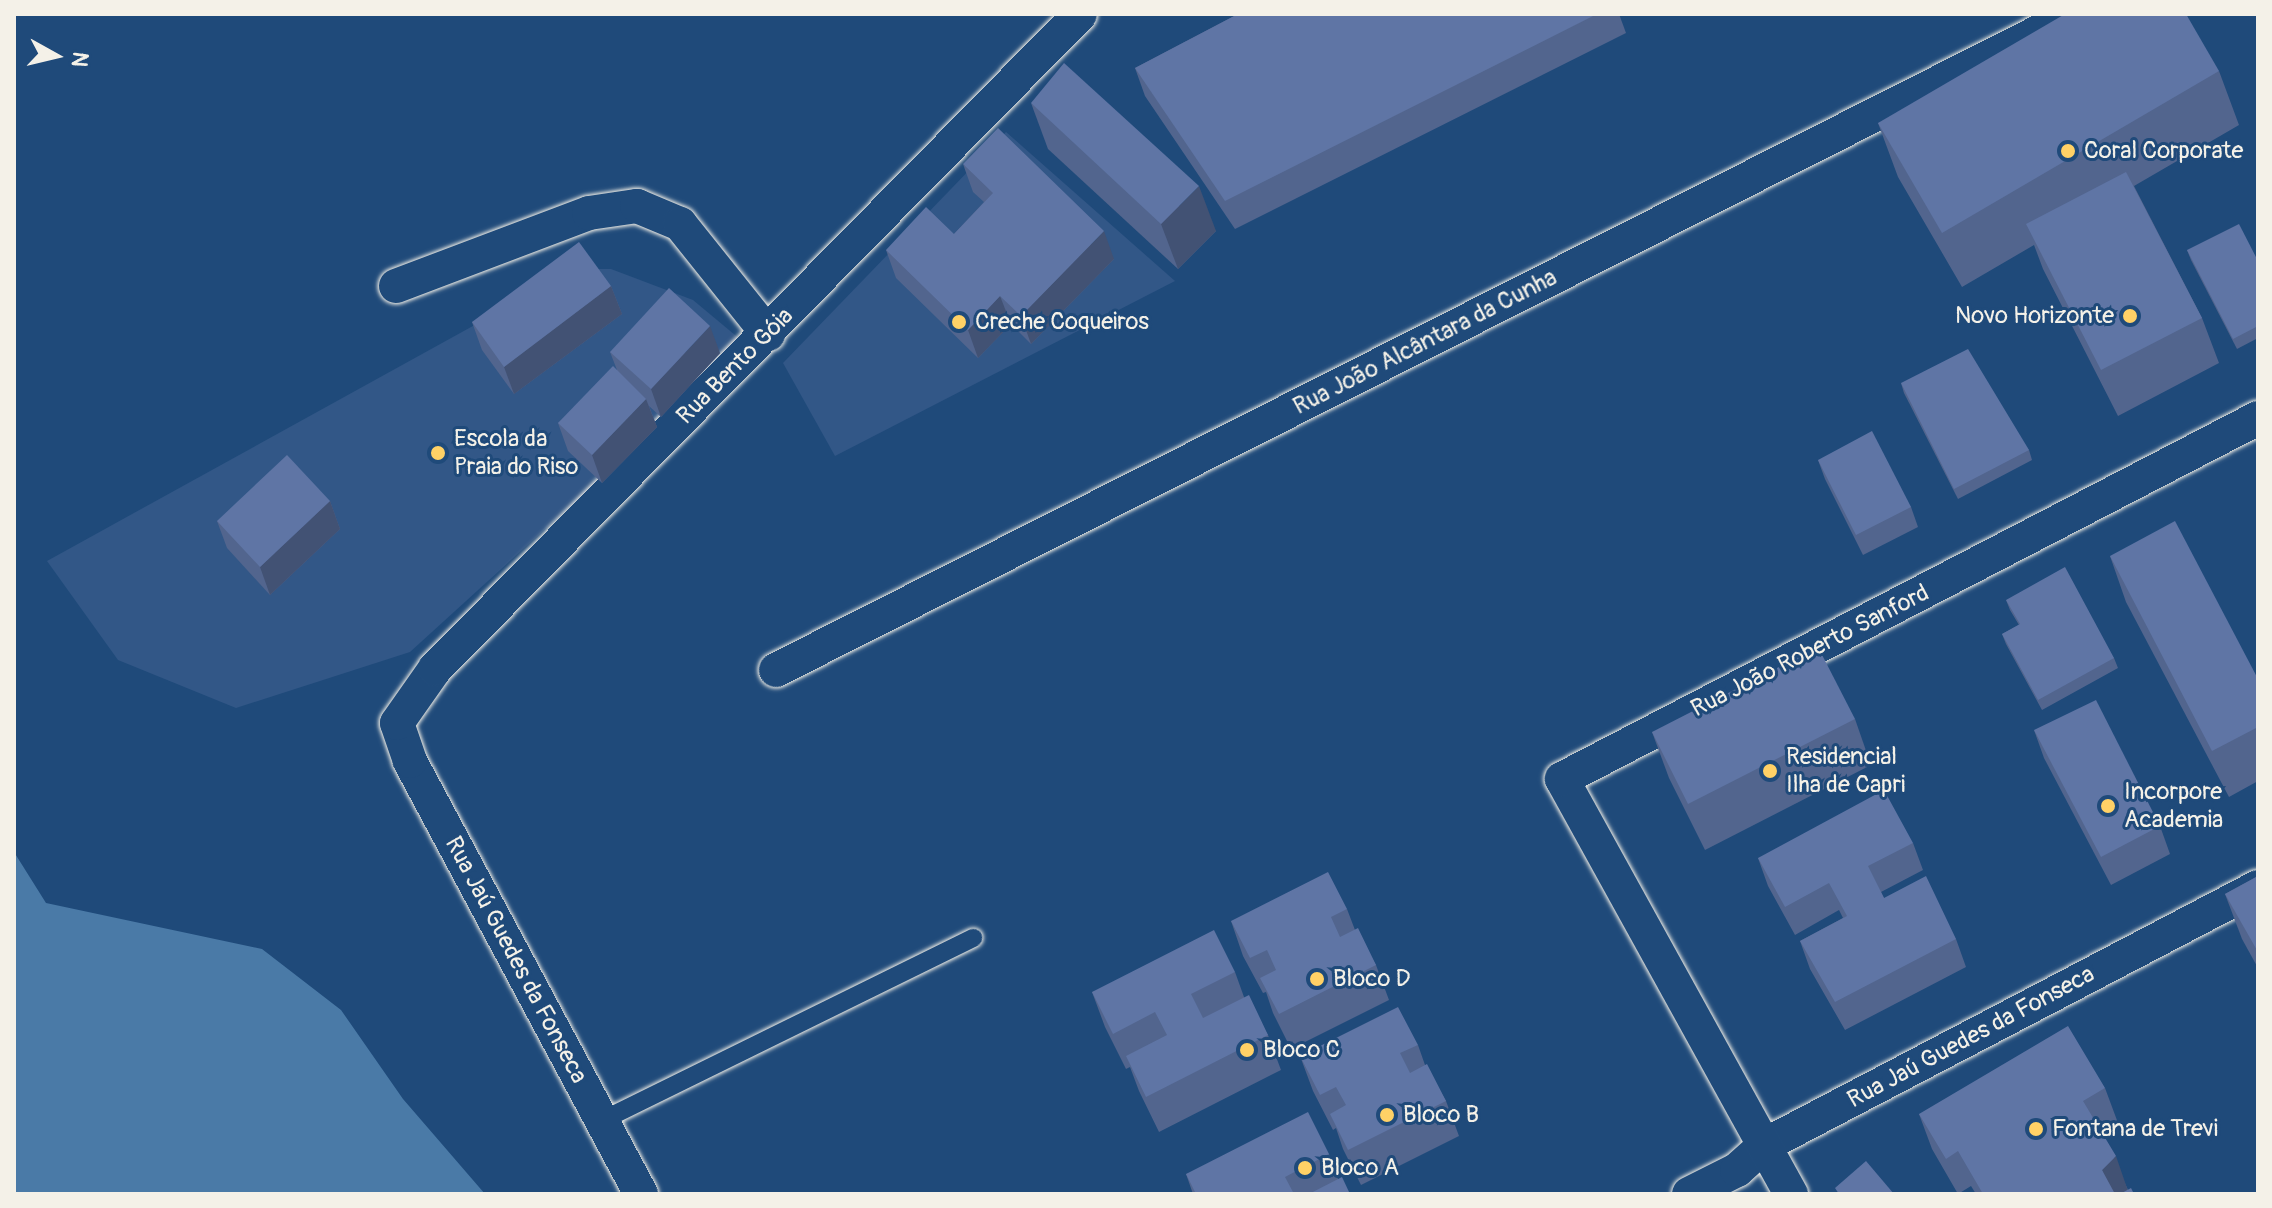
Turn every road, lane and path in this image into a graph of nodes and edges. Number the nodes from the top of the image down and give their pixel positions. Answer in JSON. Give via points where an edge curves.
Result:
{"nodes":[{"id":1,"x":1080,"y":14,"type":"edge"},
{"id":2,"x":2074,"y":14,"type":"edge"},
{"id":3,"x":396,"y":286,"type":"dead end"},
{"id":4,"x":768,"y":334,"type":"junction"},
{"id":5,"x":2258,"y":418,"type":"edge"},
{"id":6,"x":776,"y":670,"type":"dead end"},
{"id":7,"x":397,"y":723,"type":"joint"},
{"id":8,"x":2258,"y":887,"type":"edge"},
{"id":9,"x":973,"y":938,"type":"dead end"},
{"id":10,"x":601,"y":1121,"type":"junction"},
{"id":11,"x":1765,"y":1145,"type":"junction"},
{"id":12,"x":641,"y":1194,"type":"edge"},
{"id":13,"x":1689,"y":1194,"type":"edge"},
{"id":14,"x":1791,"y":1194,"type":"edge"}],
"edges":[{"from":1,"to":4,"type":"street","name":"Rua Bento Góia"},
{"from":2,"to":6,"type":"street","name":"Rua João Alcântara da Cunha"},
{"from":3,"to":4,"type":"street","via":[[589,213],[637,206],[680,224]]},
{"from":4,"to":7,"type":"street","name":"Rua Bento Góia","via":[[435,669]]},
{"from":5,"to":11,"type":"street","name":"Rua João Roberto Sanford","via":[[1562,779]]},
{"from":7,"to":10,"type":"street","name":"Rua Jaú Guedes da Fonseca","via":[[410,761]]},
{"from":8,"to":11,"type":"street","name":"Rua Jaú Guedes da Fonseca"},
{"from":9,"to":10,"type":"lane"},
{"from":10,"to":12,"type":"street","name":"Rua Jaú Guedes da Fonseca"},
{"from":11,"to":13,"type":"street","name":"Rua Jaú Guedes da Fonseca","via":[[1737,1170]]},
{"from":11,"to":14,"type":"street"}]}
